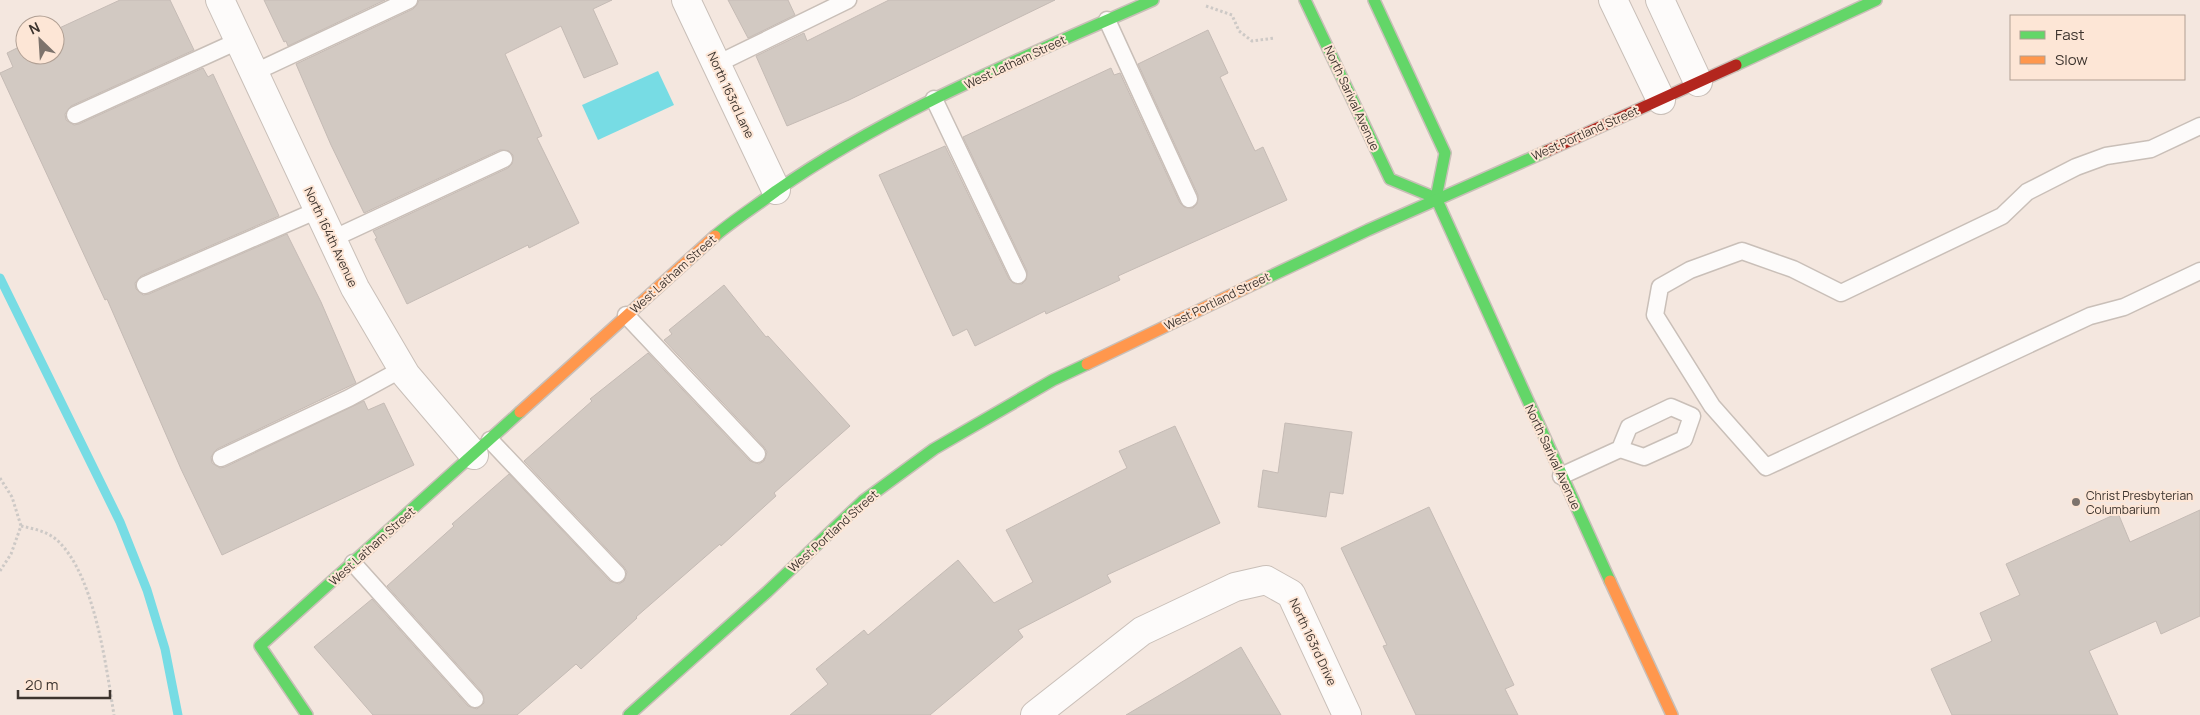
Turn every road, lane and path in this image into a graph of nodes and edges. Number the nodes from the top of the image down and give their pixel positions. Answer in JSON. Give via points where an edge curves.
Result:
{"nodes":[{"id":1,"x":220,"y":0,"type":"edge"},
{"id":2,"x":409,"y":0,"type":"edge"},
{"id":3,"x":686,"y":0,"type":"edge"},
{"id":4,"x":848,"y":0,"type":"edge"},
{"id":5,"x":1152,"y":0,"type":"edge"},
{"id":6,"x":1305,"y":0,"type":"edge"},
{"id":7,"x":1374,"y":0,"type":"edge"},
{"id":8,"x":1613,"y":0,"type":"edge"},
{"id":9,"x":1660,"y":0,"type":"edge"},
{"id":10,"x":1876,"y":0,"type":"edge"},
{"id":11,"x":1206,"y":6,"type":"dead end"},
{"id":12,"x":1107,"y":20,"type":"junction"},
{"id":13,"x":1274,"y":38,"type":"dead end"},
{"id":14,"x":238,"y":41,"type":"junction"},
{"id":15,"x":716,"y":64,"type":"junction"},
{"id":16,"x":254,"y":73,"type":"junction"},
{"id":17,"x":1698,"y":82,"type":"junction"},
{"id":18,"x":934,"y":99,"type":"junction"},
{"id":19,"x":1660,"y":100,"type":"junction"},
{"id":20,"x":74,"y":114,"type":"dead end"},
{"id":21,"x":2200,"y":126,"type":"edge"},
{"id":22,"x":504,"y":158,"type":"dead end"},
{"id":23,"x":776,"y":190,"type":"junction"},
{"id":24,"x":1436,"y":198,"type":"junction"},
{"id":25,"x":1190,"y":199,"type":"dead end"},
{"id":26,"x":318,"y":210,"type":"junction"},
{"id":27,"x":332,"y":240,"type":"junction"},
{"id":28,"x":2200,"y":271,"type":"edge"},
{"id":29,"x":1018,"y":275,"type":"dead end"},
{"id":30,"x":145,"y":285,"type":"dead end"},
{"id":31,"x":626,"y":315,"type":"junction"},
{"id":32,"x":402,"y":369,"type":"junction"},
{"id":33,"x":1712,"y":406,"type":"junction"},
{"id":34,"x":1692,"y":416,"type":"junction"},
{"id":35,"x":482,"y":447,"type":"junction"},
{"id":36,"x":1620,"y":449,"type":"junction"},
{"id":37,"x":757,"y":454,"type":"dead end"},
{"id":38,"x":221,"y":458,"type":"dead end"},
{"id":39,"x":1561,"y":476,"type":"junction"},
{"id":40,"x":0,"y":478,"type":"edge"},
{"id":41,"x":21,"y":526,"type":"junction"},
{"id":42,"x":353,"y":563,"type":"junction"},
{"id":43,"x":0,"y":571,"type":"edge"},
{"id":44,"x":617,"y":574,"type":"dead end"},
{"id":45,"x":475,"y":699,"type":"dead end"},
{"id":46,"x":114,"y":715,"type":"edge"},
{"id":47,"x":307,"y":715,"type":"edge"},
{"id":48,"x":630,"y":715,"type":"edge"},
{"id":49,"x":1035,"y":715,"type":"edge"},
{"id":50,"x":1347,"y":715,"type":"edge"},
{"id":51,"x":1672,"y":715,"type":"edge"}],
"edges":[{"from":1,"to":14,"type":"street","name":"North 164th Avenue"},
{"from":2,"to":16,"type":"lane"},
{"from":3,"to":15,"type":"street","name":"North 163rd Lane"},
{"from":4,"to":15,"type":"lane"},
{"from":5,"to":12,"type":"street","name":"West Latham Street"},
{"from":6,"to":24,"type":"street","name":"North Sarival Avenue","via":[[1390,179]]},
{"from":7,"to":24,"type":"street","via":[[1445,153]]},
{"from":8,"to":19,"type":"street"},
{"from":9,"to":17,"type":"street"},
{"from":10,"to":17,"type":"street","name":"West Portland Street"},
{"from":11,"to":13,"type":"path","via":[[1232,16],[1240,31],[1252,41]]},
{"from":12,"to":18,"type":"street","name":"West Latham Street"},
{"from":12,"to":25,"type":"lane"},
{"from":14,"to":16,"type":"street","name":"North 164th Avenue"},
{"from":14,"to":20,"type":"lane"},
{"from":15,"to":23,"type":"street","name":"North 163rd Lane"},
{"from":16,"to":26,"type":"street","name":"North 164th Avenue"},
{"from":17,"to":19,"type":"street","name":"West Portland Street"},
{"from":18,"to":23,"type":"street","name":"West Latham Street","via":[[848,144]]},
{"from":18,"to":29,"type":"lane"},
{"from":19,"to":24,"type":"street","name":"West Portland Street"},
{"from":21,"to":33,"type":"lane","via":[[2151,149],[2106,156],[2076,167],[2027,192],[2002,216],[1840,293],[1793,269],[1742,251],[1690,270],[1660,287],[1655,314]]},
{"from":22,"to":27,"type":"lane"},
{"from":23,"to":31,"type":"street","name":"West Latham Street","via":[[718,234]]},
{"from":24,"to":39,"type":"street","name":"North Sarival Avenue"},
{"from":24,"to":48,"type":"street","name":"West Portland Street","via":[[1053,380],[934,449],[863,501]]},
{"from":26,"to":27,"type":"street","name":"North 164th Avenue"},
{"from":26,"to":30,"type":"lane"},
{"from":27,"to":32,"type":"street","name":"North 164th Avenue","via":[[355,288]]},
{"from":28,"to":33,"type":"lane","via":[[2124,307],[2090,316],[1766,467]]},
{"from":31,"to":35,"type":"street","name":"West Latham Street"},
{"from":31,"to":37,"type":"lane"},
{"from":32,"to":35,"type":"street","name":"North 164th Avenue","via":[[433,409]]},
{"from":32,"to":38,"type":"lane","via":[[349,398]]},
{"from":33,"to":34,"type":"lane"},
{"from":34,"to":36,"type":"lane","via":[[1671,407],[1630,427]]},
{"from":34,"to":36,"type":"lane","via":[[1684,439],[1644,457]]},
{"from":35,"to":42,"type":"street","name":"West Latham Street"},
{"from":35,"to":44,"type":"lane"},
{"from":36,"to":39,"type":"lane"},
{"from":39,"to":51,"type":"street","name":"North Sarival Avenue"},
{"from":40,"to":41,"type":"path","via":[[12,498]]},
{"from":41,"to":43,"type":"path","via":[[11,554]]},
{"from":41,"to":46,"type":"path","via":[[43,531],[59,542],[75,564],[91,603]]},
{"from":42,"to":45,"type":"lane"},
{"from":42,"to":47,"type":"street","name":"West Latham Street","via":[[260,646]]},
{"from":49,"to":50,"type":"street","name":"North 163rd Drive","via":[[1142,631],[1235,587],[1266,580],[1290,594]]}]}
